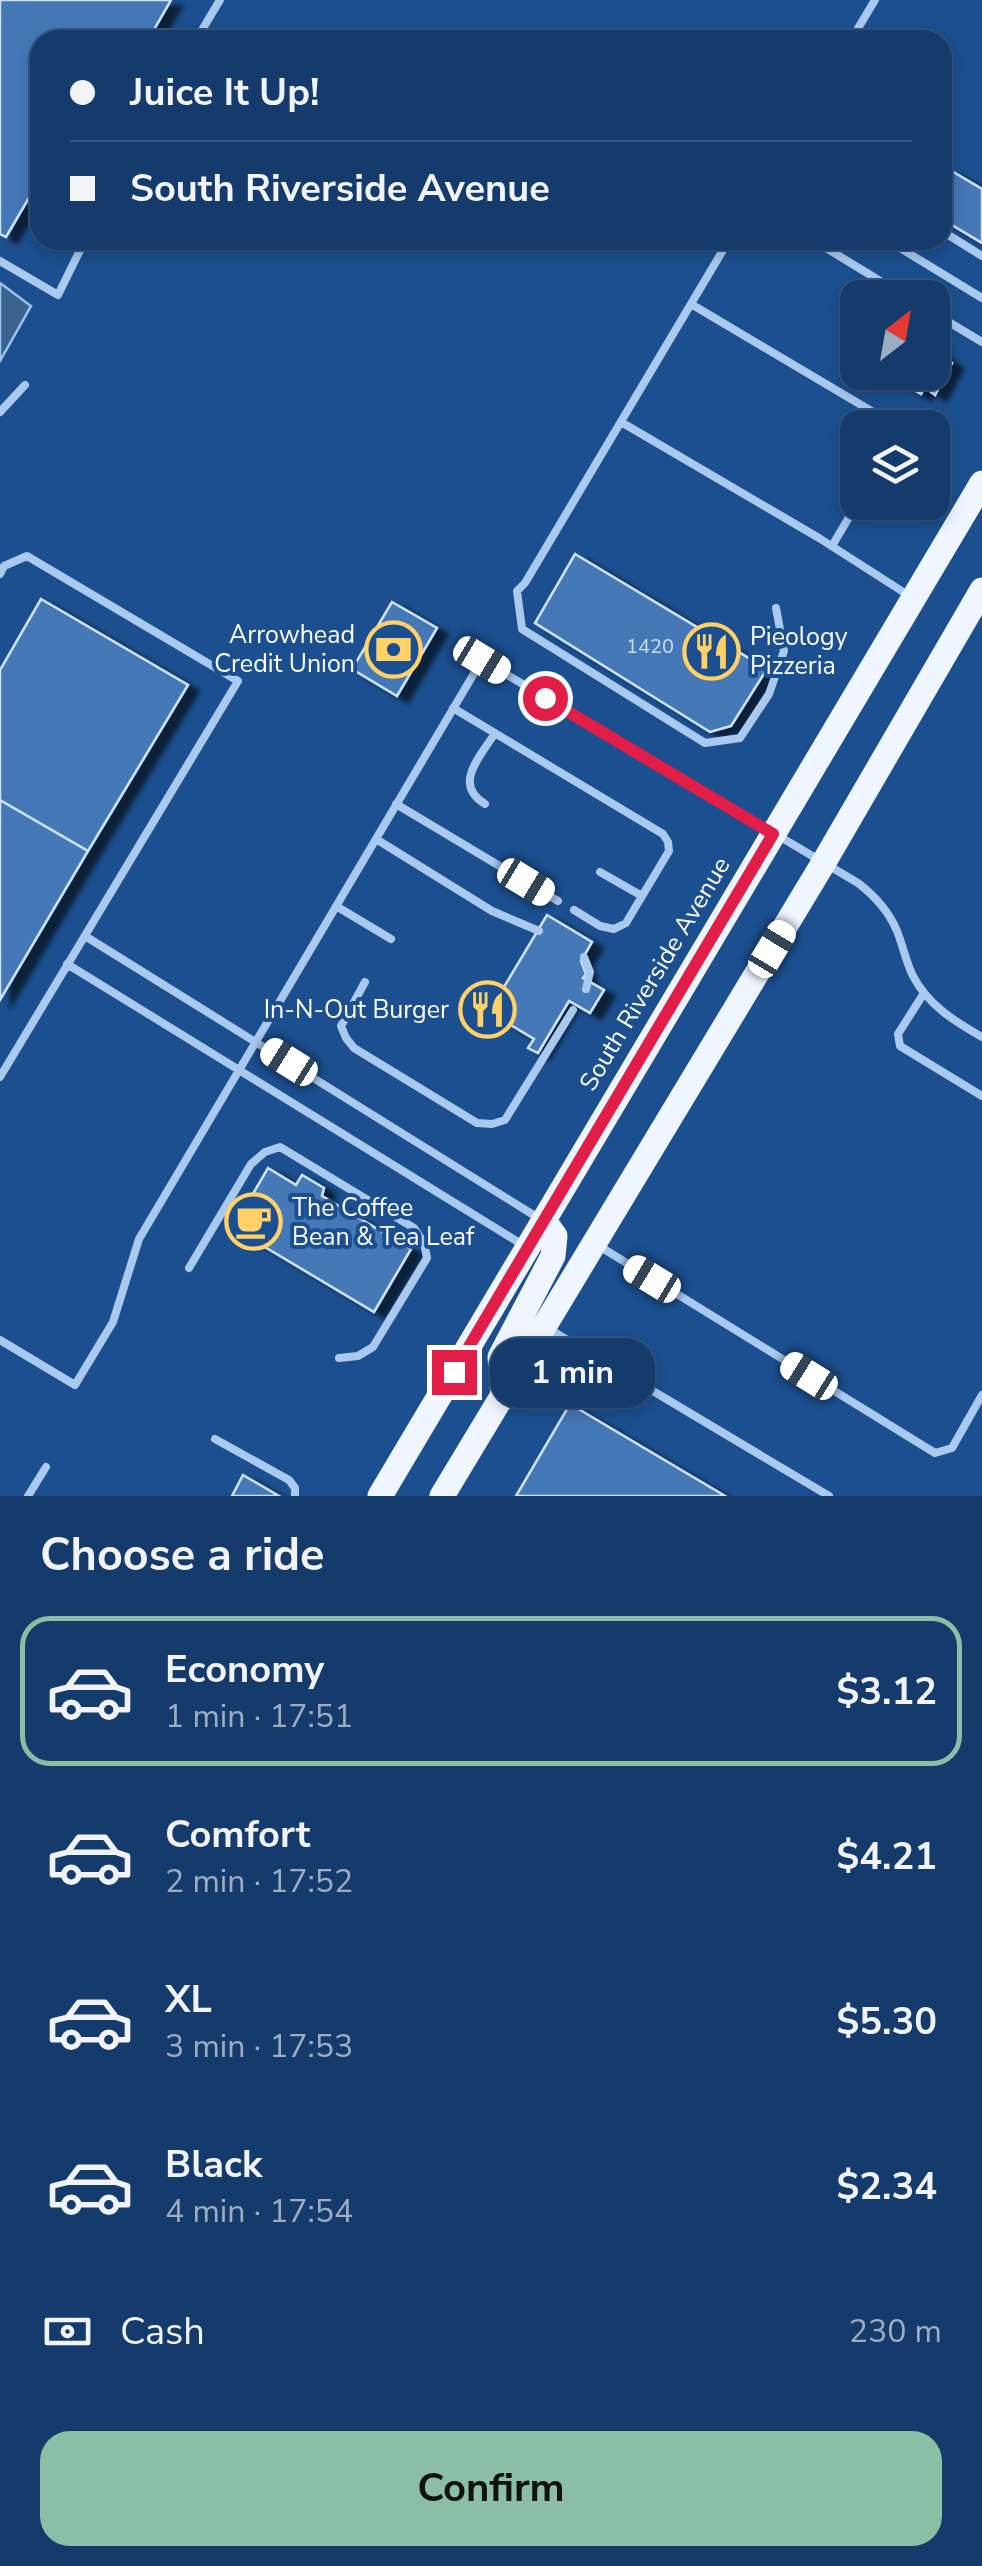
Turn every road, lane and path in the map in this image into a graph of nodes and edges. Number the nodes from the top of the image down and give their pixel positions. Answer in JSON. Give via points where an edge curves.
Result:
{"nodes":[{"id":1,"x":220,"y":0,"type":"edge"},
{"id":2,"x":873,"y":0,"type":"edge"},
{"id":3,"x":202,"y":30,"type":"edge"},
{"id":4,"x":856,"y":30,"type":"edge"},
{"id":5,"x":952,"y":237,"type":"edge"},
{"id":6,"x":80,"y":250,"type":"edge"},
{"id":7,"x":723,"y":250,"type":"edge"},
{"id":8,"x":829,"y":250,"type":"edge"},
{"id":9,"x":903,"y":250,"type":"edge"},
{"id":10,"x":982,"y":256,"type":"edge"},
{"id":11,"x":0,"y":261,"type":"edge"},
{"id":12,"x":879,"y":280,"type":"edge"},
{"id":13,"x":982,"y":298,"type":"edge"},
{"id":14,"x":691,"y":304,"type":"junction"},
{"id":15,"x":950,"y":323,"type":"edge"},
{"id":16,"x":982,"y":342,"type":"edge"},
{"id":17,"x":25,"y":385,"type":"dead end"},
{"id":18,"x":870,"y":410,"type":"edge"},
{"id":19,"x":0,"y":412,"type":"edge"},
{"id":20,"x":621,"y":422,"type":"junction"},
{"id":21,"x":982,"y":483,"type":"edge"},
{"id":22,"x":847,"y":520,"type":"edge"},
{"id":23,"x":832,"y":546,"type":"junction"},
{"id":24,"x":0,"y":574,"type":"edge"},
{"id":25,"x":982,"y":590,"type":"edge"},
{"id":26,"x":912,"y":598,"type":"junction"},
{"id":27,"x":776,"y":608,"type":"dead end"},
{"id":28,"x":453,"y":708,"type":"junction"},
{"id":29,"x":495,"y":733,"type":"junction"},
{"id":30,"x":396,"y":804,"type":"junction"},
{"id":31,"x":485,"y":804,"type":"dead end"},
{"id":32,"x":773,"y":834,"type":"junction"},
{"id":33,"x":376,"y":840,"type":"junction"},
{"id":34,"x":824,"y":862,"type":"junction"},
{"id":35,"x":600,"y":872,"type":"dead end"},
{"id":36,"x":642,"y":896,"type":"junction"},
{"id":37,"x":558,"y":902,"type":"dead end"},
{"id":38,"x":336,"y":906,"type":"junction"},
{"id":39,"x":574,"y":910,"type":"dead end"},
{"id":40,"x":539,"y":931,"type":"dead end"},
{"id":41,"x":84,"y":936,"type":"junction"},
{"id":42,"x":390,"y":939,"type":"dead end"},
{"id":43,"x":584,"y":957,"type":"dead end"},
{"id":44,"x":68,"y":964,"type":"junction"},
{"id":45,"x":365,"y":982,"type":"dead end"},
{"id":46,"x":586,"y":988,"type":"dead end"},
{"id":47,"x":924,"y":992,"type":"junction"},
{"id":48,"x":573,"y":1010,"type":"dead end"},
{"id":49,"x":982,"y":1037,"type":"edge"},
{"id":50,"x":256,"y":1041,"type":"junction"},
{"id":51,"x":239,"y":1070,"type":"junction"},
{"id":52,"x":0,"y":1077,"type":"edge"},
{"id":53,"x":982,"y":1096,"type":"edge"},
{"id":54,"x":544,"y":1221,"type":"junction"},
{"id":55,"x":595,"y":1244,"type":"junction"},
{"id":56,"x":528,"y":1248,"type":"junction"},
{"id":57,"x":189,"y":1268,"type":"dead end"},
{"id":58,"x":546,"y":1327,"type":"junction"},
{"id":59,"x":0,"y":1340,"type":"edge"},
{"id":60,"x":339,"y":1358,"type":"dead end"},
{"id":61,"x":982,"y":1396,"type":"edge"},
{"id":62,"x":503,"y":1398,"type":"junction"},
{"id":63,"x":216,"y":1439,"type":"dead end"},
{"id":64,"x":46,"y":1468,"type":"dead end"},
{"id":65,"x":28,"y":1496,"type":"edge"},
{"id":66,"x":295,"y":1496,"type":"edge"},
{"id":67,"x":380,"y":1496,"type":"edge"},
{"id":68,"x":442,"y":1496,"type":"edge"},
{"id":69,"x":828,"y":1496,"type":"edge"}],
"edges":[{"from":1,"to":3,"type":"lane"},
{"from":2,"to":4,"type":"lane"},
{"from":5,"to":10,"type":"lane"},
{"from":6,"to":11,"type":"lane","via":[[58,295]]},
{"from":7,"to":14,"type":"lane"},
{"from":8,"to":12,"type":"lane"},
{"from":9,"to":13,"type":"lane"},
{"from":14,"to":18,"type":"lane"},
{"from":14,"to":20,"type":"lane"},
{"from":15,"to":16,"type":"lane"},
{"from":17,"to":19,"type":"lane"},
{"from":20,"to":23,"type":"lane"},
{"from":20,"to":27,"type":"lane","via":[[517,590],[522,629],[705,743],[740,738],[769,694],[784,651]]},
{"from":21,"to":26,"type":"main road","name":"South Riverside Avenue"},
{"from":22,"to":23,"type":"lane"},
{"from":23,"to":26,"type":"lane"},
{"from":24,"to":41,"type":"lane","via":[[27,556],[238,681]]},
{"from":25,"to":34,"type":"main road"},
{"from":26,"to":32,"type":"main road","name":"South Riverside Avenue"},
{"from":28,"to":29,"type":"lane"},
{"from":28,"to":30,"type":"lane"},
{"from":28,"to":32,"type":"lane","via":[[482,660]]},
{"from":29,"to":31,"type":"lane","via":[[470,775],[469,786]]},
{"from":29,"to":36,"type":"lane","via":[[663,834],[669,851]]},
{"from":30,"to":33,"type":"lane"},
{"from":30,"to":37,"type":"lane"},
{"from":32,"to":34,"type":"lane"},
{"from":32,"to":54,"type":"main road","name":"South Riverside Avenue"},
{"from":33,"to":38,"type":"lane"},
{"from":33,"to":40,"type":"lane","via":[[492,911]]},
{"from":34,"to":47,"type":"lane","via":[[879,902]]},
{"from":34,"to":55,"type":"main road"},
{"from":35,"to":36,"type":"lane"},
{"from":36,"to":39,"type":"lane","via":[[614,930]]},
{"from":38,"to":42,"type":"lane"},
{"from":38,"to":50,"type":"lane"},
{"from":41,"to":44,"type":"lane"},
{"from":41,"to":50,"type":"lane"},
{"from":43,"to":46,"type":"lane","via":[[590,972]]},
{"from":44,"to":51,"type":"lane"},
{"from":44,"to":52,"type":"lane"},
{"from":45,"to":48,"type":"lane","via":[[341,1026],[346,1038],[477,1124],[505,1120]]},
{"from":47,"to":49,"type":"lane"},
{"from":47,"to":53,"type":"lane","via":[[898,1034],[900,1046]]},
{"from":50,"to":51,"type":"lane"},
{"from":50,"to":54,"type":"lane"},
{"from":51,"to":56,"type":"lane"},
{"from":51,"to":59,"type":"lane","via":[[139,1239],[113,1322],[75,1385]]},
{"from":54,"to":56,"type":"main road","name":"South Riverside Avenue"},
{"from":54,"to":62,"type":"main road","via":[[555,1236],[553,1256],[500,1357]]},
{"from":55,"to":58,"type":"main road"},
{"from":55,"to":61,"type":"lane","via":[[935,1453],[952,1448]]},
{"from":56,"to":67,"type":"main road","name":"South Riverside Avenue"},
{"from":57,"to":60,"type":"lane","via":[[251,1164],[280,1147],[414,1228],[424,1243],[427,1258],[373,1347]]},
{"from":58,"to":62,"type":"main road"},
{"from":58,"to":69,"type":"lane"},
{"from":62,"to":68,"type":"main road"},
{"from":63,"to":66,"type":"lane","via":[[289,1480]]},
{"from":64,"to":65,"type":"lane"}]}
